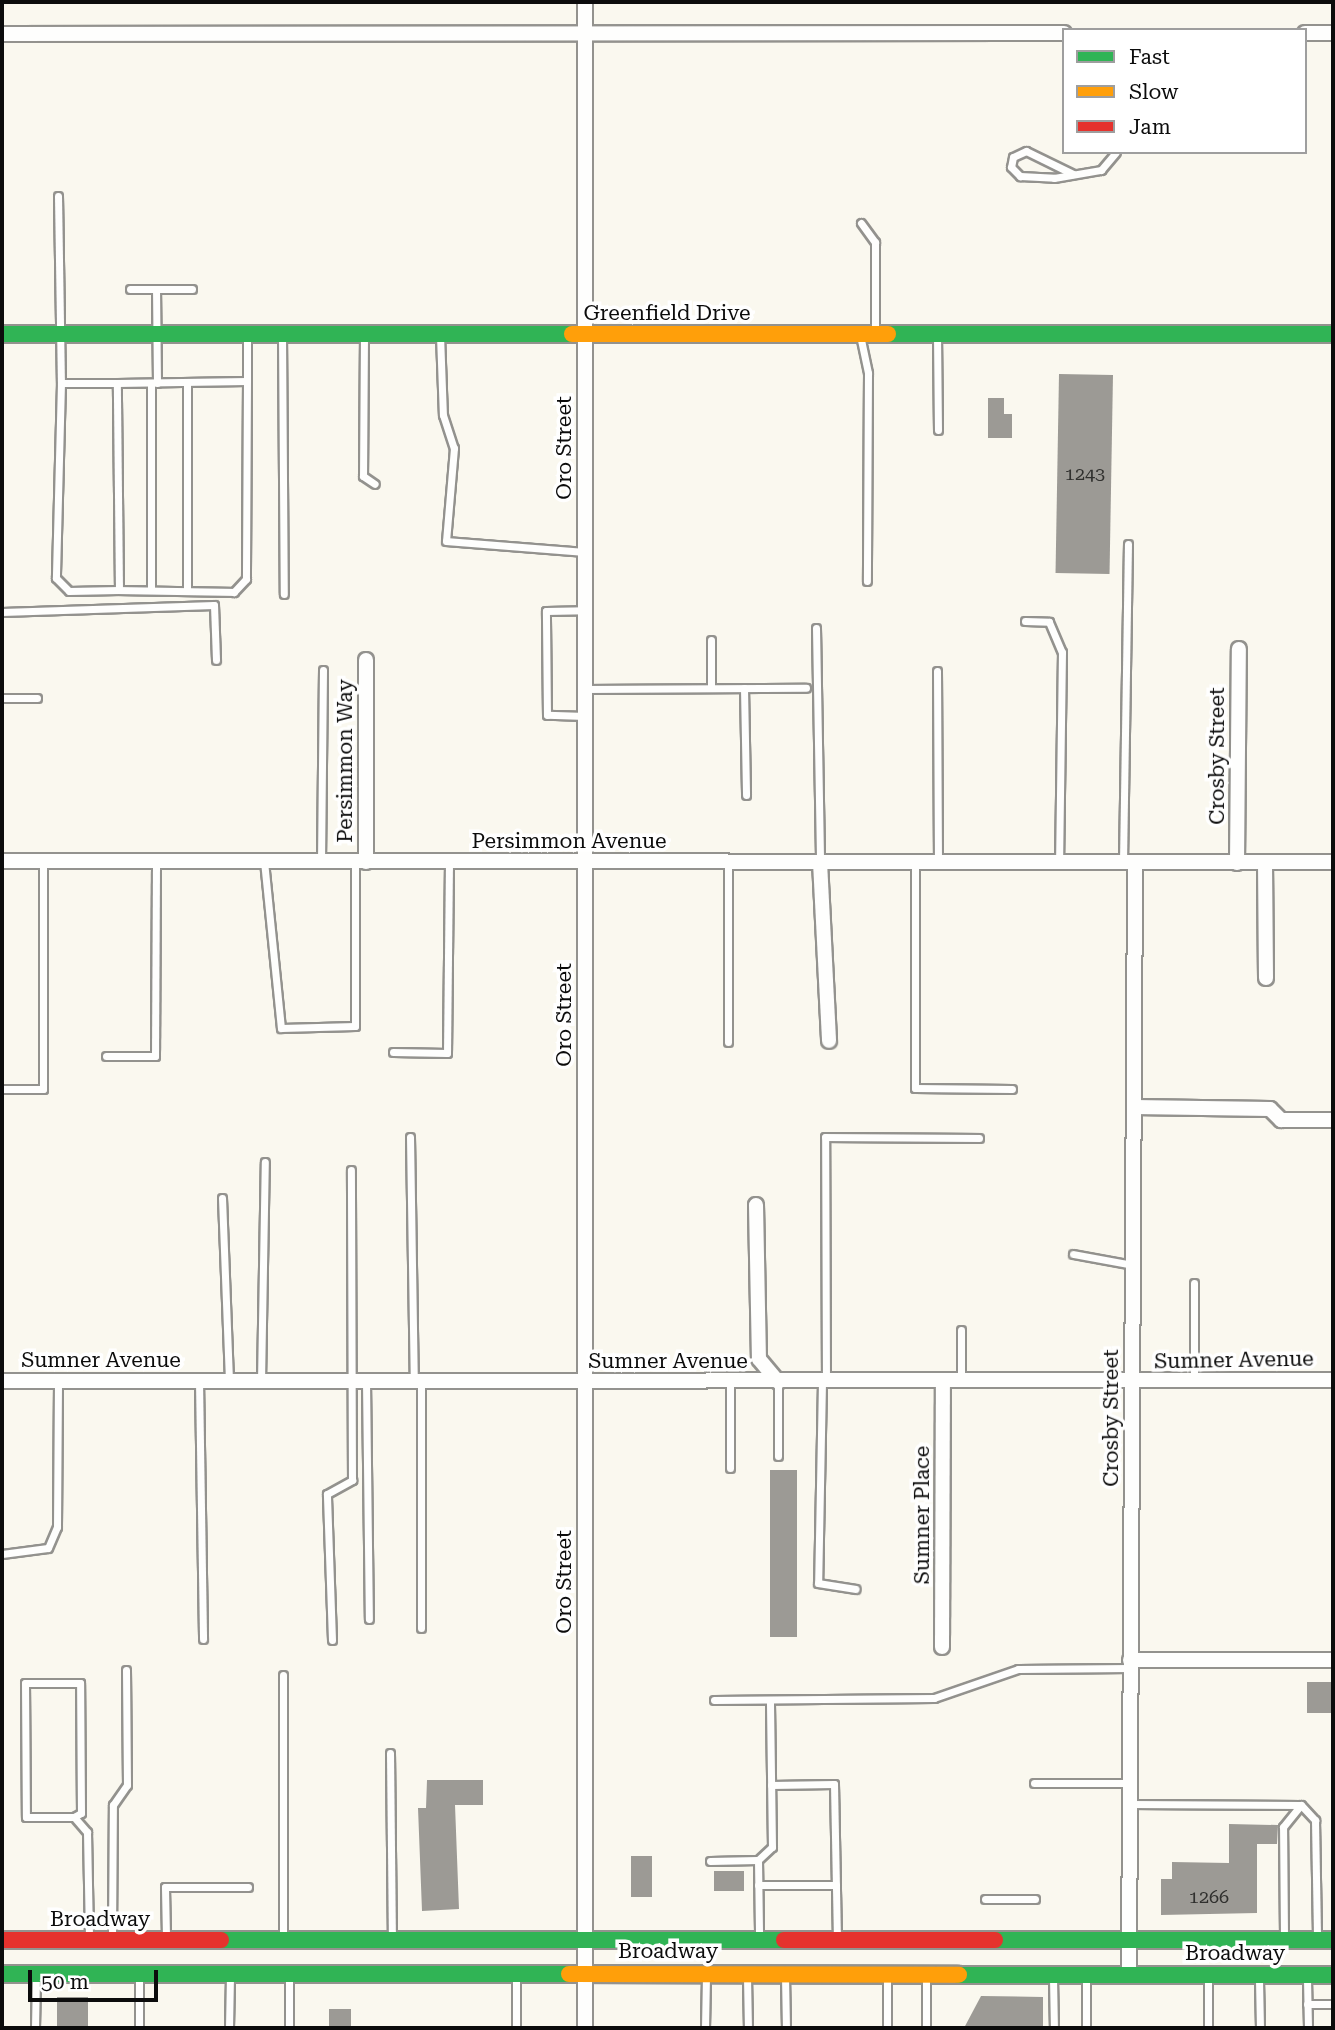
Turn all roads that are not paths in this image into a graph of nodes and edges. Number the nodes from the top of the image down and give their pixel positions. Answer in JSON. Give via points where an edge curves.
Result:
{"nodes":[{"id":1,"x":585,"y":2,"type":"edge"},
{"id":2,"x":2,"y":33,"type":"edge"},
{"id":3,"x":585,"y":33,"type":"junction"},
{"id":4,"x":1062,"y":33,"type":"edge"},
{"id":5,"x":1307,"y":33,"type":"edge"},
{"id":6,"x":1333,"y":33,"type":"edge"},
{"id":7,"x":1114,"y":154,"type":"edge"},
{"id":8,"x":1073,"y":174,"type":"junction"},
{"id":9,"x":58,"y":196,"type":"dead end"},
{"id":10,"x":861,"y":223,"type":"dead end"},
{"id":11,"x":130,"y":289,"type":"dead end"},
{"id":12,"x":156,"y":289,"type":"junction"},
{"id":13,"x":192,"y":289,"type":"dead end"},
{"id":14,"x":2,"y":334,"type":"edge"},
{"id":15,"x":61,"y":334,"type":"junction"},
{"id":16,"x":157,"y":334,"type":"junction"},
{"id":17,"x":247,"y":334,"type":"junction"},
{"id":18,"x":282,"y":334,"type":"junction"},
{"id":19,"x":365,"y":334,"type":"junction"},
{"id":20,"x":440,"y":334,"type":"junction"},
{"id":21,"x":585,"y":334,"type":"junction"},
{"id":22,"x":868,"y":334,"type":"junction"},
{"id":23,"x":937,"y":334,"type":"junction"},
{"id":24,"x":1333,"y":334,"type":"edge"},
{"id":25,"x":187,"y":382,"type":"junction"},
{"id":26,"x":247,"y":382,"type":"junction"},
{"id":27,"x":61,"y":383,"type":"junction"},
{"id":28,"x":117,"y":383,"type":"junction"},
{"id":29,"x":154,"y":383,"type":"junction"},
{"id":30,"x":938,"y":430,"type":"dead end"},
{"id":31,"x":375,"y":484,"type":"dead end"},
{"id":32,"x":1128,"y":544,"type":"dead end"},
{"id":33,"x":585,"y":552,"type":"junction"},
{"id":34,"x":867,"y":581,"type":"dead end"},
{"id":35,"x":119,"y":590,"type":"junction"},
{"id":36,"x":151,"y":590,"type":"junction"},
{"id":37,"x":187,"y":591,"type":"junction"},
{"id":38,"x":284,"y":594,"type":"dead end"},
{"id":39,"x":585,"y":610,"type":"junction"},
{"id":40,"x":2,"y":612,"type":"edge"},
{"id":41,"x":1025,"y":621,"type":"dead end"},
{"id":42,"x":816,"y":628,"type":"dead end"},
{"id":43,"x":710,"y":640,"type":"dead end"},
{"id":44,"x":1239,"y":649,"type":"dead end"},
{"id":45,"x":216,"y":660,"type":"dead end"},
{"id":46,"x":366,"y":660,"type":"dead end"},
{"id":47,"x":323,"y":670,"type":"dead end"},
{"id":48,"x":937,"y":671,"type":"dead end"},
{"id":49,"x":711,"y":688,"type":"junction"},
{"id":50,"x":744,"y":688,"type":"junction"},
{"id":51,"x":806,"y":688,"type":"dead end"},
{"id":52,"x":585,"y":689,"type":"junction"},
{"id":53,"x":2,"y":698,"type":"edge"},
{"id":54,"x":37,"y":698,"type":"dead end"},
{"id":55,"x":585,"y":716,"type":"junction"},
{"id":56,"x":746,"y":795,"type":"dead end"},
{"id":57,"x":2,"y":861,"type":"edge"},
{"id":58,"x":43,"y":861,"type":"junction"},
{"id":59,"x":156,"y":861,"type":"junction"},
{"id":60,"x":264,"y":861,"type":"junction"},
{"id":61,"x":321,"y":862,"type":"junction"},
{"id":62,"x":360,"y":862,"type":"junction"},
{"id":63,"x":449,"y":862,"type":"junction"},
{"id":64,"x":585,"y":862,"type":"junction"},
{"id":65,"x":728,"y":862,"type":"junction"},
{"id":66,"x":820,"y":862,"type":"junction"},
{"id":67,"x":915,"y":862,"type":"junction"},
{"id":68,"x":938,"y":862,"type":"junction"},
{"id":69,"x":1333,"y":862,"type":"edge"},
{"id":70,"x":1059,"y":863,"type":"junction"},
{"id":71,"x":1129,"y":863,"type":"junction"},
{"id":72,"x":1237,"y":863,"type":"junction"},
{"id":73,"x":1265,"y":863,"type":"junction"},
{"id":74,"x":1266,"y":978,"type":"dead end"},
{"id":75,"x":829,"y":1041,"type":"dead end"},
{"id":76,"x":729,"y":1042,"type":"dead end"},
{"id":77,"x":393,"y":1052,"type":"dead end"},
{"id":78,"x":106,"y":1056,"type":"dead end"},
{"id":79,"x":2,"y":1089,"type":"edge"},
{"id":80,"x":1012,"y":1089,"type":"dead end"},
{"id":81,"x":1134,"y":1108,"type":"junction"},
{"id":82,"x":1331,"y":1119,"type":"dead end"},
{"id":83,"x":410,"y":1137,"type":"dead end"},
{"id":84,"x":979,"y":1138,"type":"dead end"},
{"id":85,"x":265,"y":1162,"type":"dead end"},
{"id":86,"x":351,"y":1170,"type":"dead end"},
{"id":87,"x":222,"y":1198,"type":"dead end"},
{"id":88,"x":755,"y":1205,"type":"dead end"},
{"id":89,"x":1073,"y":1254,"type":"dead end"},
{"id":90,"x":1133,"y":1265,"type":"junction"},
{"id":91,"x":1194,"y":1283,"type":"dead end"},
{"id":92,"x":961,"y":1330,"type":"dead end"},
{"id":93,"x":1333,"y":1380,"type":"edge"},
{"id":94,"x":2,"y":1381,"type":"edge"},
{"id":95,"x":58,"y":1381,"type":"junction"},
{"id":96,"x":199,"y":1381,"type":"junction"},
{"id":97,"x":229,"y":1381,"type":"junction"},
{"id":98,"x":1194,"y":1381,"type":"junction"},
{"id":99,"x":261,"y":1382,"type":"junction"},
{"id":100,"x":359,"y":1382,"type":"junction"},
{"id":101,"x":417,"y":1382,"type":"junction"},
{"id":102,"x":585,"y":1382,"type":"junction"},
{"id":103,"x":730,"y":1382,"type":"junction"},
{"id":104,"x":778,"y":1382,"type":"junction"},
{"id":105,"x":824,"y":1382,"type":"junction"},
{"id":106,"x":943,"y":1382,"type":"junction"},
{"id":107,"x":961,"y":1382,"type":"junction"},
{"id":108,"x":1132,"y":1382,"type":"junction"},
{"id":109,"x":778,"y":1456,"type":"dead end"},
{"id":110,"x":730,"y":1468,"type":"dead end"},
{"id":111,"x":2,"y":1554,"type":"edge"},
{"id":112,"x":856,"y":1589,"type":"dead end"},
{"id":113,"x":369,"y":1619,"type":"dead end"},
{"id":114,"x":421,"y":1628,"type":"dead end"},
{"id":115,"x":203,"y":1639,"type":"dead end"},
{"id":116,"x":332,"y":1640,"type":"dead end"},
{"id":117,"x":942,"y":1647,"type":"dead end"},
{"id":118,"x":1333,"y":1660,"type":"edge"},
{"id":119,"x":1131,"y":1664,"type":"junction"},
{"id":120,"x":127,"y":1670,"type":"dead end"},
{"id":121,"x":283,"y":1675,"type":"dead end"},
{"id":122,"x":714,"y":1700,"type":"dead end"},
{"id":123,"x":770,"y":1700,"type":"junction"},
{"id":124,"x":390,"y":1753,"type":"dead end"},
{"id":125,"x":1034,"y":1783,"type":"dead end"},
{"id":126,"x":1130,"y":1783,"type":"junction"},
{"id":127,"x":771,"y":1785,"type":"junction"},
{"id":128,"x":1130,"y":1804,"type":"junction"},
{"id":129,"x":1301,"y":1805,"type":"junction"},
{"id":130,"x":74,"y":1817,"type":"junction"},
{"id":131,"x":758,"y":1860,"type":"junction"},
{"id":132,"x":710,"y":1861,"type":"dead end"},
{"id":133,"x":758,"y":1885,"type":"junction"},
{"id":134,"x":836,"y":1885,"type":"junction"},
{"id":135,"x":248,"y":1887,"type":"dead end"},
{"id":136,"x":985,"y":1899,"type":"dead end"},
{"id":137,"x":1035,"y":1899,"type":"dead end"},
{"id":138,"x":837,"y":1939,"type":"junction"},
{"id":139,"x":2,"y":1940,"type":"edge"},
{"id":140,"x":89,"y":1940,"type":"junction"},
{"id":141,"x":112,"y":1940,"type":"junction"},
{"id":142,"x":166,"y":1940,"type":"junction"},
{"id":143,"x":284,"y":1940,"type":"junction"},
{"id":144,"x":393,"y":1940,"type":"junction"},
{"id":145,"x":585,"y":1940,"type":"junction"},
{"id":146,"x":759,"y":1940,"type":"junction"},
{"id":147,"x":1129,"y":1940,"type":"junction"},
{"id":148,"x":1284,"y":1940,"type":"junction"},
{"id":149,"x":1325,"y":1940,"type":"edge"},
{"id":150,"x":516,"y":1972,"type":"junction"},
{"id":151,"x":585,"y":1972,"type":"junction"},
{"id":152,"x":706,"y":1972,"type":"junction"},
{"id":153,"x":230,"y":1973,"type":"junction"},
{"id":154,"x":289,"y":1973,"type":"junction"},
{"id":155,"x":747,"y":1973,"type":"junction"},
{"id":156,"x":785,"y":1973,"type":"junction"},
{"id":157,"x":887,"y":1973,"type":"junction"},
{"id":158,"x":2,"y":1974,"type":"edge"},
{"id":159,"x":36,"y":1974,"type":"junction"},
{"id":160,"x":139,"y":1974,"type":"junction"},
{"id":161,"x":926,"y":1974,"type":"junction"},
{"id":162,"x":1053,"y":1974,"type":"junction"},
{"id":163,"x":1086,"y":1974,"type":"junction"},
{"id":164,"x":1129,"y":1974,"type":"junction"},
{"id":165,"x":1208,"y":1974,"type":"junction"},
{"id":166,"x":1259,"y":1975,"type":"junction"},
{"id":167,"x":1307,"y":1975,"type":"junction"},
{"id":168,"x":1333,"y":1975,"type":"edge"},
{"id":169,"x":1307,"y":2004,"type":"junction"},
{"id":170,"x":1333,"y":2004,"type":"edge"},
{"id":171,"x":35,"y":2028,"type":"edge"},
{"id":172,"x":139,"y":2028,"type":"edge"},
{"id":173,"x":229,"y":2028,"type":"edge"},
{"id":174,"x":289,"y":2028,"type":"edge"},
{"id":175,"x":516,"y":2028,"type":"edge"},
{"id":176,"x":585,"y":2028,"type":"edge"},
{"id":177,"x":705,"y":2028,"type":"edge"},
{"id":178,"x":748,"y":2028,"type":"edge"},
{"id":179,"x":786,"y":2028,"type":"edge"},
{"id":180,"x":887,"y":2028,"type":"edge"},
{"id":181,"x":926,"y":2028,"type":"edge"},
{"id":182,"x":1054,"y":2028,"type":"edge"},
{"id":183,"x":1086,"y":2028,"type":"edge"},
{"id":184,"x":1209,"y":2028,"type":"edge"},
{"id":185,"x":1260,"y":2028,"type":"edge"},
{"id":186,"x":1308,"y":2028,"type":"edge"}],
"edges":[{"from":1,"to":3,"type":"street","name":"Oro Street"},
{"from":2,"to":3,"type":"street"},
{"from":3,"to":4,"type":"street"},
{"from":3,"to":21,"type":"street","name":"Oro Street"},
{"from":5,"to":6,"type":"street"},
{"from":7,"to":8,"type":"lane","via":[[1101,170]]},
{"from":8,"to":8,"type":"lane","via":[[1035,180],[1011,167],[1013,157],[1026,151]]},
{"from":9,"to":15,"type":"lane"},
{"from":10,"to":22,"type":"lane","via":[[875,242]]},
{"from":11,"to":12,"type":"lane"},
{"from":12,"to":13,"type":"lane"},
{"from":12,"to":16,"type":"lane"},
{"from":14,"to":15,"type":"main road","name":"Greenfield Drive"},
{"from":15,"to":16,"type":"main road","name":"Greenfield Drive"},
{"from":15,"to":27,"type":"lane"},
{"from":16,"to":17,"type":"main road","name":"Greenfield Drive"},
{"from":16,"to":29,"type":"lane"},
{"from":17,"to":18,"type":"main road","name":"Greenfield Drive"},
{"from":17,"to":26,"type":"lane"},
{"from":18,"to":19,"type":"main road","name":"Greenfield Drive"},
{"from":18,"to":38,"type":"lane"},
{"from":19,"to":20,"type":"main road","name":"Greenfield Drive"},
{"from":19,"to":31,"type":"lane","via":[[363,476]]},
{"from":20,"to":21,"type":"main road","name":"Greenfield Drive"},
{"from":20,"to":33,"type":"lane","via":[[443,415],[454,448],[454,473],[445,497],[446,541]]},
{"from":21,"to":22,"type":"main road","name":"Greenfield Drive"},
{"from":21,"to":33,"type":"street","name":"Oro Street"},
{"from":22,"to":23,"type":"main road","name":"Greenfield Drive"},
{"from":22,"to":34,"type":"lane"},
{"from":23,"to":24,"type":"main road","name":"Greenfield Drive"},
{"from":23,"to":30,"type":"lane"},
{"from":25,"to":26,"type":"lane"},
{"from":25,"to":29,"type":"lane"},
{"from":25,"to":37,"type":"lane"},
{"from":26,"to":37,"type":"lane","via":[[246,579],[234,592]]},
{"from":27,"to":28,"type":"lane"},
{"from":27,"to":35,"type":"lane","via":[[56,578],[69,590]]},
{"from":28,"to":29,"type":"lane"},
{"from":28,"to":35,"type":"lane"},
{"from":29,"to":36,"type":"lane"},
{"from":32,"to":71,"type":"lane"},
{"from":33,"to":39,"type":"street","name":"Oro Street"},
{"from":35,"to":36,"type":"lane"},
{"from":36,"to":37,"type":"lane"},
{"from":39,"to":52,"type":"street","name":"Oro Street"},
{"from":39,"to":55,"type":"lane","via":[[546,611],[547,715]]},
{"from":40,"to":45,"type":"lane","via":[[215,605]]},
{"from":41,"to":70,"type":"lane","via":[[1049,622],[1062,652]]},
{"from":42,"to":66,"type":"lane"},
{"from":43,"to":49,"type":"lane"},
{"from":44,"to":72,"type":"street","name":"Crosby Street"},
{"from":46,"to":62,"type":"street","name":"Persimmon Way"},
{"from":47,"to":61,"type":"lane"},
{"from":48,"to":68,"type":"lane"},
{"from":49,"to":50,"type":"lane"},
{"from":49,"to":52,"type":"lane"},
{"from":50,"to":51,"type":"lane"},
{"from":50,"to":56,"type":"lane"},
{"from":52,"to":55,"type":"street","name":"Oro Street"},
{"from":53,"to":54,"type":"lane"},
{"from":55,"to":64,"type":"street","name":"Oro Street"},
{"from":57,"to":58,"type":"street","name":"Persimmon Avenue"},
{"from":58,"to":59,"type":"street","name":"Persimmon Avenue"},
{"from":58,"to":79,"type":"lane","via":[[43,1089]]},
{"from":59,"to":60,"type":"street","name":"Persimmon Avenue"},
{"from":59,"to":78,"type":"lane","via":[[155,1056]]},
{"from":60,"to":61,"type":"street","name":"Persimmon Avenue"},
{"from":60,"to":62,"type":"lane","via":[[281,1028],[355,1026]]},
{"from":61,"to":62,"type":"street","name":"Persimmon Avenue"},
{"from":62,"to":63,"type":"street","name":"Persimmon Avenue"},
{"from":63,"to":64,"type":"street","name":"Persimmon Avenue"},
{"from":63,"to":77,"type":"lane","via":[[447,1053]]},
{"from":64,"to":65,"type":"street","name":"Persimmon Avenue"},
{"from":64,"to":102,"type":"street","name":"Oro Street"},
{"from":65,"to":66,"type":"street","name":"Persimmon Avenue"},
{"from":65,"to":76,"type":"lane"},
{"from":66,"to":67,"type":"street","name":"Persimmon Avenue"},
{"from":66,"to":75,"type":"street"},
{"from":67,"to":68,"type":"street","name":"Persimmon Avenue"},
{"from":67,"to":80,"type":"lane","via":[[915,1088]]},
{"from":68,"to":70,"type":"street","name":"Persimmon Avenue"},
{"from":69,"to":73,"type":"street"},
{"from":70,"to":71,"type":"street","name":"Persimmon Avenue"},
{"from":71,"to":72,"type":"street","name":"Persimmon Avenue"},
{"from":71,"to":81,"type":"street","name":"Crosby Street"},
{"from":72,"to":73,"type":"street"},
{"from":73,"to":74,"type":"street"},
{"from":81,"to":82,"type":"street","via":[[1270,1109],[1281,1119]]},
{"from":81,"to":90,"type":"street","name":"Crosby Street"},
{"from":83,"to":101,"type":"lane"},
{"from":84,"to":105,"type":"lane","via":[[825,1137]]},
{"from":85,"to":99,"type":"lane"},
{"from":86,"to":100,"type":"lane"},
{"from":87,"to":97,"type":"lane"},
{"from":88,"to":104,"type":"street","via":[[759,1359]]},
{"from":89,"to":90,"type":"lane"},
{"from":90,"to":108,"type":"street","name":"Crosby Street"},
{"from":91,"to":98,"type":"lane"},
{"from":92,"to":107,"type":"lane"},
{"from":93,"to":98,"type":"street","name":"Sumner Avenue"},
{"from":94,"to":95,"type":"street","name":"Sumner Avenue"},
{"from":95,"to":96,"type":"street","name":"Sumner Avenue"},
{"from":95,"to":111,"type":"lane","via":[[57,1527],[48,1548]]},
{"from":96,"to":97,"type":"street","name":"Sumner Avenue"},
{"from":96,"to":115,"type":"lane"},
{"from":97,"to":99,"type":"street","name":"Sumner Avenue"},
{"from":98,"to":108,"type":"street","name":"Sumner Avenue"},
{"from":99,"to":100,"type":"street","name":"Sumner Avenue"},
{"from":100,"to":101,"type":"street","name":"Sumner Avenue"},
{"from":100,"to":113,"type":"lane"},
{"from":100,"to":116,"type":"lane","via":[[352,1480],[327,1494]]},
{"from":101,"to":102,"type":"street","name":"Sumner Avenue"},
{"from":101,"to":114,"type":"lane"},
{"from":102,"to":103,"type":"street","name":"Sumner Avenue"},
{"from":102,"to":145,"type":"street","name":"Oro Street"},
{"from":103,"to":104,"type":"street","name":"Sumner Avenue"},
{"from":103,"to":110,"type":"lane"},
{"from":104,"to":105,"type":"street","name":"Sumner Avenue"},
{"from":104,"to":109,"type":"lane"},
{"from":105,"to":106,"type":"street","name":"Sumner Avenue"},
{"from":105,"to":112,"type":"lane","via":[[818,1583]]},
{"from":106,"to":107,"type":"street","name":"Sumner Avenue"},
{"from":106,"to":117,"type":"street","name":"Sumner Place"},
{"from":107,"to":108,"type":"street","name":"Sumner Avenue"},
{"from":108,"to":119,"type":"street","name":"Crosby Street"},
{"from":118,"to":119,"type":"street"},
{"from":119,"to":123,"type":"lane","via":[[1007,1670],[934,1698]]},
{"from":119,"to":126,"type":"street","name":"Crosby Street"},
{"from":120,"to":141,"type":"lane","via":[[127,1785],[113,1805]]},
{"from":121,"to":143,"type":"lane"},
{"from":122,"to":123,"type":"lane"},
{"from":123,"to":127,"type":"lane"},
{"from":124,"to":144,"type":"lane"},
{"from":125,"to":126,"type":"lane"},
{"from":126,"to":128,"type":"street","name":"Crosby Street"},
{"from":127,"to":131,"type":"lane","via":[[772,1847]]},
{"from":127,"to":134,"type":"lane","via":[[834,1784]]},
{"from":128,"to":129,"type":"lane"},
{"from":128,"to":147,"type":"street","name":"Crosby Street"},
{"from":129,"to":148,"type":"lane","via":[[1283,1827]]},
{"from":129,"to":149,"type":"lane","via":[[1315,1820]]},
{"from":130,"to":130,"type":"lane","via":[[26,1817],[25,1684],[80,1684],[81,1813]]},
{"from":130,"to":140,"type":"lane","via":[[90,1843]]},
{"from":131,"to":132,"type":"lane"},
{"from":131,"to":133,"type":"lane"},
{"from":133,"to":134,"type":"lane"},
{"from":133,"to":146,"type":"lane"},
{"from":134,"to":138,"type":"lane"},
{"from":135,"to":142,"type":"lane","via":[[165,1887]]},
{"from":136,"to":137,"type":"lane"},
{"from":138,"to":146,"type":"main road","name":"Broadway"},
{"from":138,"to":147,"type":"main road","name":"Broadway"},
{"from":139,"to":140,"type":"main road","name":"Broadway"},
{"from":140,"to":141,"type":"main road","name":"Broadway"},
{"from":141,"to":142,"type":"main road","name":"Broadway"},
{"from":142,"to":143,"type":"main road","name":"Broadway"},
{"from":143,"to":144,"type":"main road","name":"Broadway"},
{"from":144,"to":145,"type":"main road","name":"Broadway"},
{"from":145,"to":146,"type":"main road","name":"Broadway"},
{"from":145,"to":151,"type":"street","name":"Oro Street"},
{"from":147,"to":148,"type":"main road","name":"Broadway"},
{"from":147,"to":164,"type":"street","name":"Crosby Street"},
{"from":148,"to":149,"type":"main road","name":"Broadway"},
{"from":150,"to":151,"type":"main road","name":"Broadway"},
{"from":150,"to":154,"type":"main road","name":"Broadway"},
{"from":150,"to":175,"type":"lane"},
{"from":151,"to":152,"type":"main road","name":"Broadway"},
{"from":151,"to":176,"type":"street","name":"Oro Street"},
{"from":152,"to":155,"type":"main road","name":"Broadway"},
{"from":152,"to":177,"type":"lane"},
{"from":153,"to":154,"type":"main road","name":"Broadway"},
{"from":153,"to":160,"type":"main road","name":"Broadway"},
{"from":153,"to":173,"type":"lane"},
{"from":154,"to":174,"type":"lane"},
{"from":155,"to":156,"type":"main road","name":"Broadway"},
{"from":155,"to":178,"type":"lane"},
{"from":156,"to":157,"type":"main road","name":"Broadway"},
{"from":156,"to":179,"type":"lane"},
{"from":157,"to":161,"type":"main road","name":"Broadway"},
{"from":157,"to":180,"type":"lane"},
{"from":158,"to":159,"type":"main road","name":"Broadway"},
{"from":159,"to":160,"type":"main road","name":"Broadway"},
{"from":159,"to":171,"type":"lane"},
{"from":160,"to":172,"type":"lane"},
{"from":161,"to":162,"type":"main road","name":"Broadway"},
{"from":161,"to":181,"type":"lane"},
{"from":162,"to":163,"type":"main road","name":"Broadway"},
{"from":162,"to":182,"type":"lane"},
{"from":163,"to":164,"type":"main road","name":"Broadway"},
{"from":163,"to":183,"type":"lane"},
{"from":164,"to":165,"type":"main road","name":"Broadway"},
{"from":165,"to":166,"type":"main road","name":"Broadway"},
{"from":165,"to":184,"type":"lane"},
{"from":166,"to":167,"type":"main road","name":"Broadway"},
{"from":166,"to":185,"type":"lane"},
{"from":167,"to":168,"type":"main road","name":"Broadway"},
{"from":167,"to":169,"type":"lane"},
{"from":169,"to":170,"type":"lane"},
{"from":169,"to":186,"type":"lane"}]}
